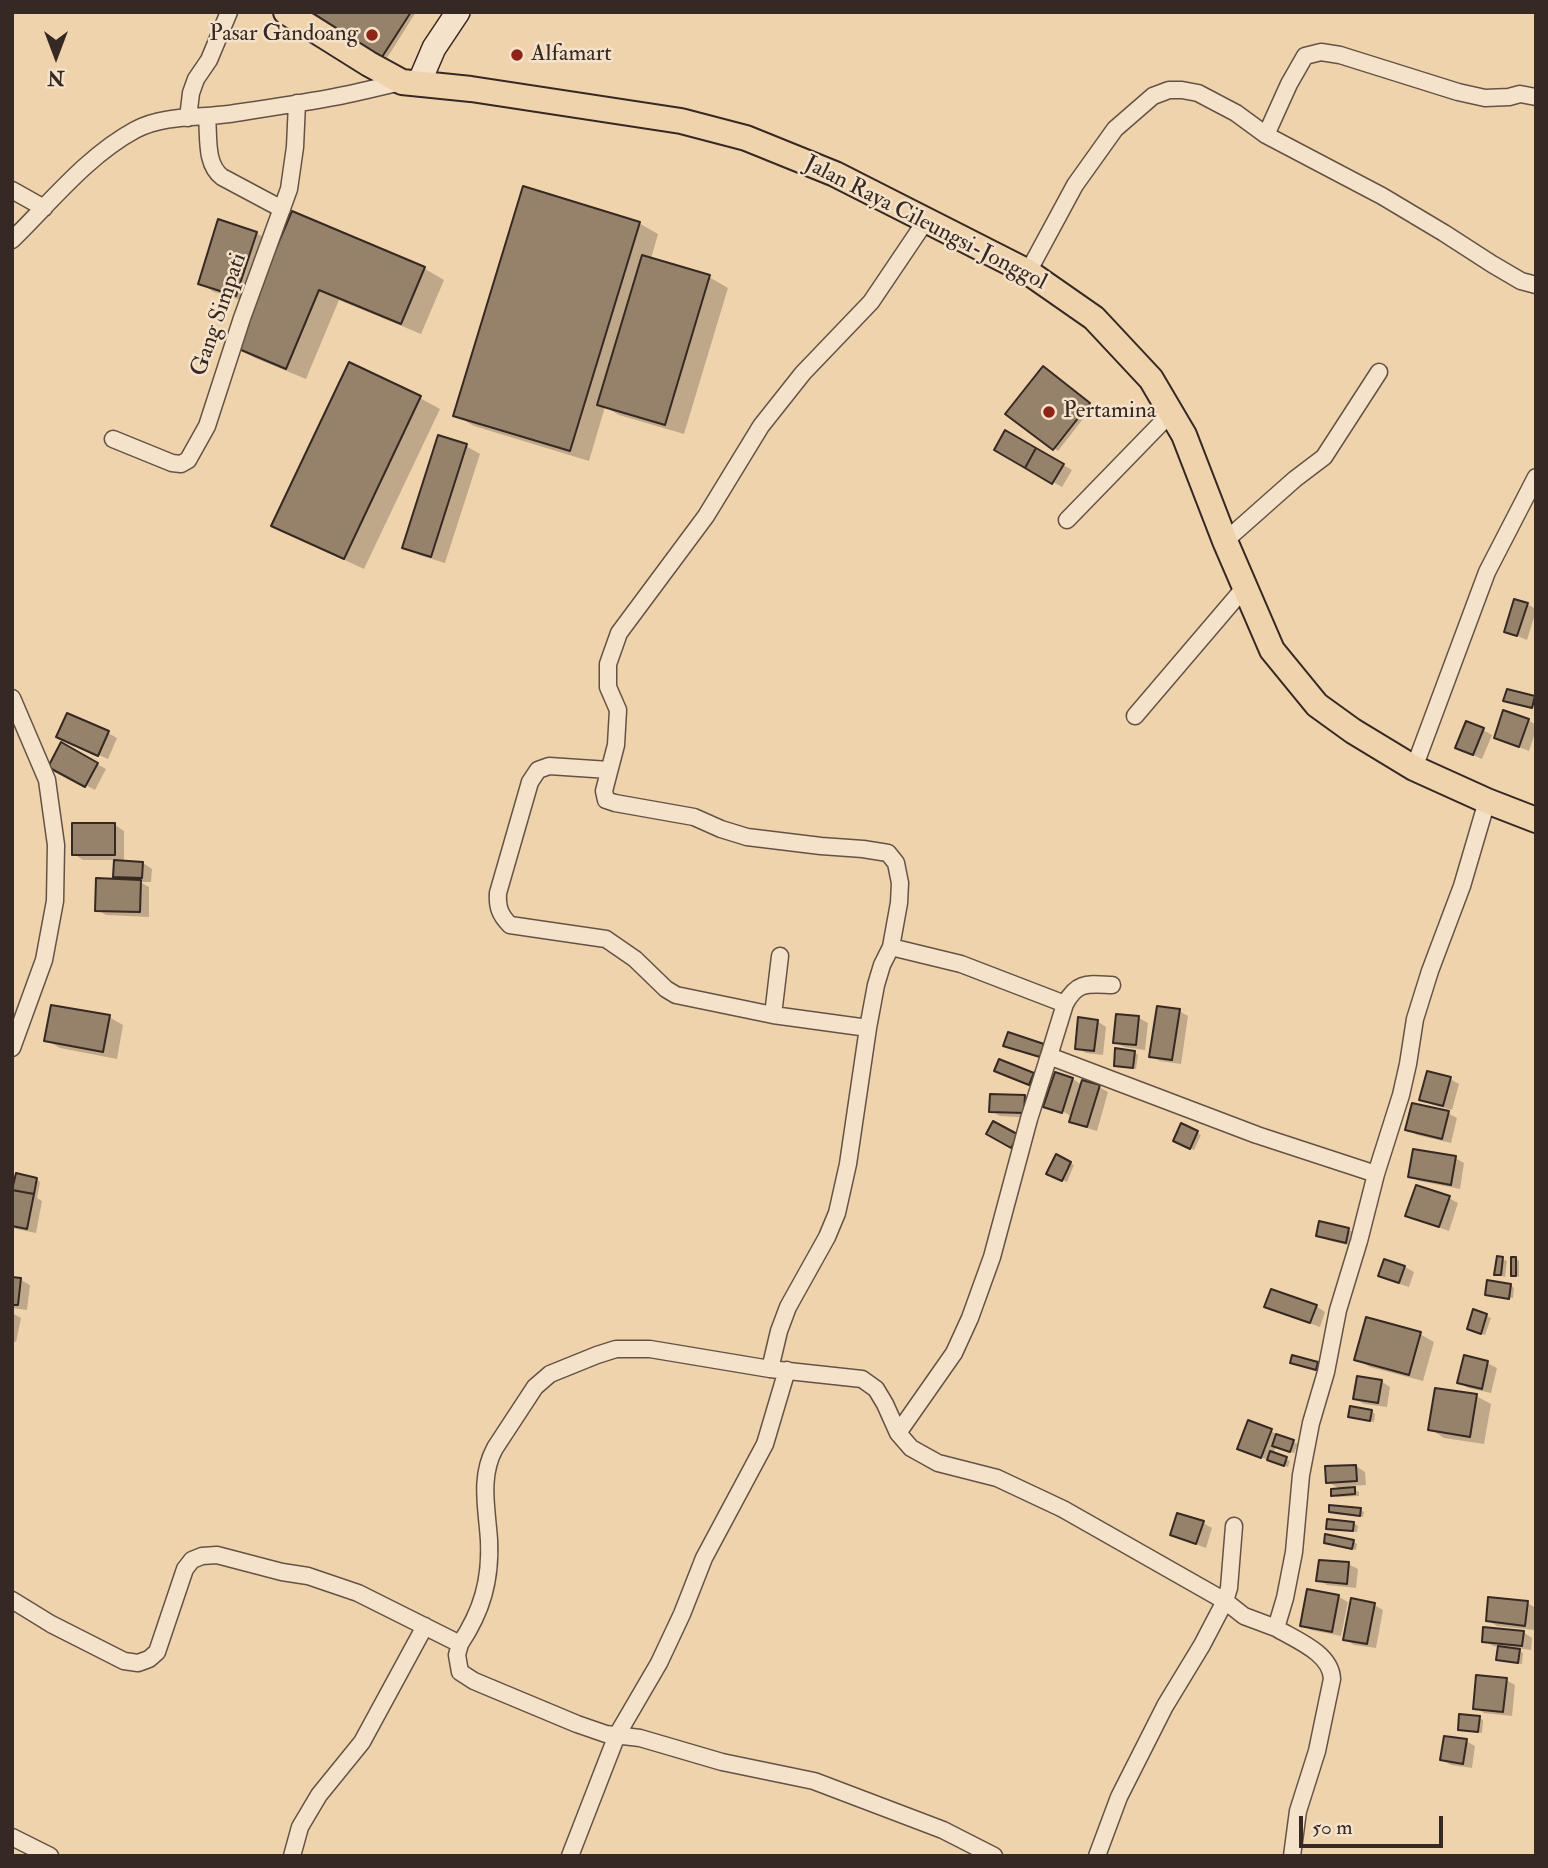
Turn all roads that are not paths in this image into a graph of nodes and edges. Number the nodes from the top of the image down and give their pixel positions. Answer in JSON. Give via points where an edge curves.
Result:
{"nodes":[{"id":1,"x":229,"y":12,"type":"edge"},
{"id":2,"x":286,"y":12,"type":"edge"},
{"id":3,"x":458,"y":12,"type":"edge"},
{"id":4,"x":411,"y":82,"type":"junction"},
{"id":5,"x":1536,"y":97,"type":"edge"},
{"id":6,"x":298,"y":103,"type":"junction"},
{"id":7,"x":207,"y":117,"type":"junction"},
{"id":8,"x":188,"y":118,"type":"junction"},
{"id":9,"x":1266,"y":135,"type":"junction"},
{"id":10,"x":12,"y":190,"type":"edge"},
{"id":11,"x":44,"y":208,"type":"junction"},
{"id":12,"x":282,"y":209,"type":"junction"},
{"id":13,"x":927,"y":219,"type":"junction"},
{"id":14,"x":12,"y":240,"type":"edge"},
{"id":15,"x":1028,"y":272,"type":"junction"},
{"id":16,"x":1536,"y":285,"type":"edge"},
{"id":17,"x":1379,"y":372,"type":"dead end"},
{"id":18,"x":1171,"y":413,"type":"junction"},
{"id":19,"x":113,"y":439,"type":"dead end"},
{"id":20,"x":1536,"y":477,"type":"edge"},
{"id":21,"x":1067,"y":520,"type":"dead end"},
{"id":22,"x":1225,"y":541,"type":"junction"},
{"id":23,"x":1245,"y":587,"type":"junction"},
{"id":24,"x":12,"y":698,"type":"edge"},
{"id":25,"x":1135,"y":716,"type":"dead end"},
{"id":26,"x":1414,"y":768,"type":"junction"},
{"id":27,"x":609,"y":770,"type":"junction"},
{"id":28,"x":1487,"y":801,"type":"junction"},
{"id":29,"x":1536,"y":820,"type":"edge"},
{"id":30,"x":891,"y":947,"type":"junction"},
{"id":31,"x":780,"y":956,"type":"dead end"},
{"id":32,"x":1112,"y":985,"type":"dead end"},
{"id":33,"x":1065,"y":1004,"type":"junction"},
{"id":34,"x":774,"y":1014,"type":"junction"},
{"id":35,"x":868,"y":1028,"type":"junction"},
{"id":36,"x":12,"y":1048,"type":"edge"},
{"id":37,"x":1049,"y":1056,"type":"junction"},
{"id":38,"x":1376,"y":1174,"type":"junction"},
{"id":39,"x":770,"y":1368,"type":"junction"},
{"id":40,"x":787,"y":1370,"type":"junction"},
{"id":41,"x":898,"y":1433,"type":"junction"},
{"id":42,"x":1234,"y":1526,"type":"dead end"},
{"id":43,"x":12,"y":1600,"type":"edge"},
{"id":44,"x":1225,"y":1601,"type":"junction"},
{"id":45,"x":425,"y":1626,"type":"junction"},
{"id":46,"x":1276,"y":1629,"type":"junction"},
{"id":47,"x":460,"y":1644,"type":"junction"},
{"id":48,"x":617,"y":1735,"type":"junction"},
{"id":49,"x":12,"y":1837,"type":"edge"},
{"id":50,"x":50,"y":1856,"type":"edge"},
{"id":51,"x":292,"y":1856,"type":"edge"},
{"id":52,"x":569,"y":1856,"type":"edge"},
{"id":53,"x":994,"y":1856,"type":"edge"},
{"id":54,"x":1097,"y":1856,"type":"edge"},
{"id":55,"x":1292,"y":1856,"type":"edge"}],
"edges":[{"from":1,"to":8,"type":"street","via":[[196,79]]},
{"from":2,"to":4,"type":"main road","name":"Jalan Raya Cileungsi-Jonggol","via":[[369,64]]},
{"from":3,"to":4,"type":"street"},
{"from":4,"to":6,"type":"street"},
{"from":4,"to":13,"type":"main road","name":"Jalan Raya Cileungsi-Jonggol","via":[[681,121],[746,138]]},
{"from":5,"to":9,"type":"street","via":[[1485,98],[1321,52],[1305,55]]},
{"from":6,"to":7,"type":"street"},
{"from":6,"to":12,"type":"street","name":"Gang Simpati","via":[[291,179]]},
{"from":7,"to":8,"type":"street"},
{"from":7,"to":12,"type":"street","via":[[216,172]]},
{"from":8,"to":11,"type":"street","via":[[134,130],[62,187]]},
{"from":9,"to":15,"type":"street","via":[[1198,93],[1169,90],[1153,96],[1115,129],[1075,185]]},
{"from":9,"to":16,"type":"street","via":[[1382,197],[1521,281]]},
{"from":10,"to":11,"type":"street"},
{"from":11,"to":14,"type":"street"},
{"from":12,"to":19,"type":"street","name":"Gang Simpati","via":[[207,426],[188,460],[172,463]]},
{"from":13,"to":15,"type":"main road","name":"Jalan Raya Cileungsi-Jonggol"},
{"from":13,"to":27,"type":"street","via":[[872,302],[803,373],[761,426],[706,516],[619,633],[608,664],[608,687],[618,710]]},
{"from":15,"to":18,"type":"main road","name":"Jalan Raya Cileungsi-Jonggol","via":[[1094,318],[1151,379]]},
{"from":17,"to":22,"type":"street","via":[[1324,457]]},
{"from":18,"to":21,"type":"street"},
{"from":18,"to":22,"type":"main road","name":"Jalan Raya Cileungsi-Jonggol"},
{"from":20,"to":26,"type":"street","via":[[1488,572]]},
{"from":22,"to":23,"type":"main road","name":"Jalan Raya Cileungsi-Jonggol"},
{"from":23,"to":25,"type":"street"},
{"from":23,"to":26,"type":"main road","name":"Jalan Raya Cileungsi-Jonggol","via":[[1272,650],[1317,705]]},
{"from":24,"to":36,"type":"street","via":[[47,780],[56,845],[55,901],[44,960]]},
{"from":26,"to":28,"type":"main road","name":"Jalan Raya Cileungsi-Jonggol"},
{"from":27,"to":30,"type":"street","via":[[604,796],[615,803],[694,817],[747,836],[888,853],[896,863],[900,883]]},
{"from":27,"to":34,"type":"street","via":[[549,766],[538,770],[530,782],[500,883],[497,905],[502,916],[517,927],[606,939],[676,995]]},
{"from":28,"to":29,"type":"main road","name":"Jalan Raya Cileungsi-Jonggol"},
{"from":28,"to":38,"type":"street","via":[[1415,1019],[1403,1084]]},
{"from":30,"to":33,"type":"street","via":[[961,964]]},
{"from":30,"to":35,"type":"street","via":[[879,975]]},
{"from":31,"to":34,"type":"street"},
{"from":32,"to":33,"type":"street","via":[[1079,987]]},
{"from":33,"to":37,"type":"street"},
{"from":34,"to":35,"type":"street"},
{"from":35,"to":39,"type":"street","via":[[837,1213],[788,1307]]},
{"from":37,"to":38,"type":"street","via":[[1257,1135]]},
{"from":37,"to":41,"type":"street","via":[[1000,1231],[970,1318],[954,1353]]},
{"from":38,"to":46,"type":"street","via":[[1311,1423],[1294,1552]]},
{"from":39,"to":40,"type":"street"},
{"from":39,"to":47,"type":"street","via":[[650,1349],[616,1349],[550,1374],[535,1387],[489,1458],[484,1488],[487,1579],[483,1600]]},
{"from":40,"to":41,"type":"street","via":[[870,1383]]},
{"from":40,"to":48,"type":"street","via":[[765,1444],[704,1558],[659,1663]]},
{"from":41,"to":44,"type":"street","via":[[911,1448],[938,1463],[997,1478],[1063,1509]]},
{"from":42,"to":44,"type":"street"},
{"from":43,"to":45,"type":"street","via":[[88,1643],[138,1663],[157,1652],[185,1569],[192,1560],[217,1555],[358,1593]]},
{"from":44,"to":46,"type":"street","via":[[1244,1616]]},
{"from":44,"to":54,"type":"street","via":[[1119,1797]]},
{"from":45,"to":47,"type":"street"},
{"from":45,"to":51,"type":"street","via":[[362,1742],[318,1795],[300,1828]]},
{"from":46,"to":55,"type":"street","via":[[1317,1653],[1332,1670],[1317,1751],[1298,1811]]},
{"from":47,"to":48,"type":"street","via":[[460,1672],[474,1681],[577,1724]]},
{"from":48,"to":52,"type":"street"},
{"from":48,"to":53,"type":"street","via":[[814,1781],[943,1830]]},
{"from":49,"to":50,"type":"street"}]}
